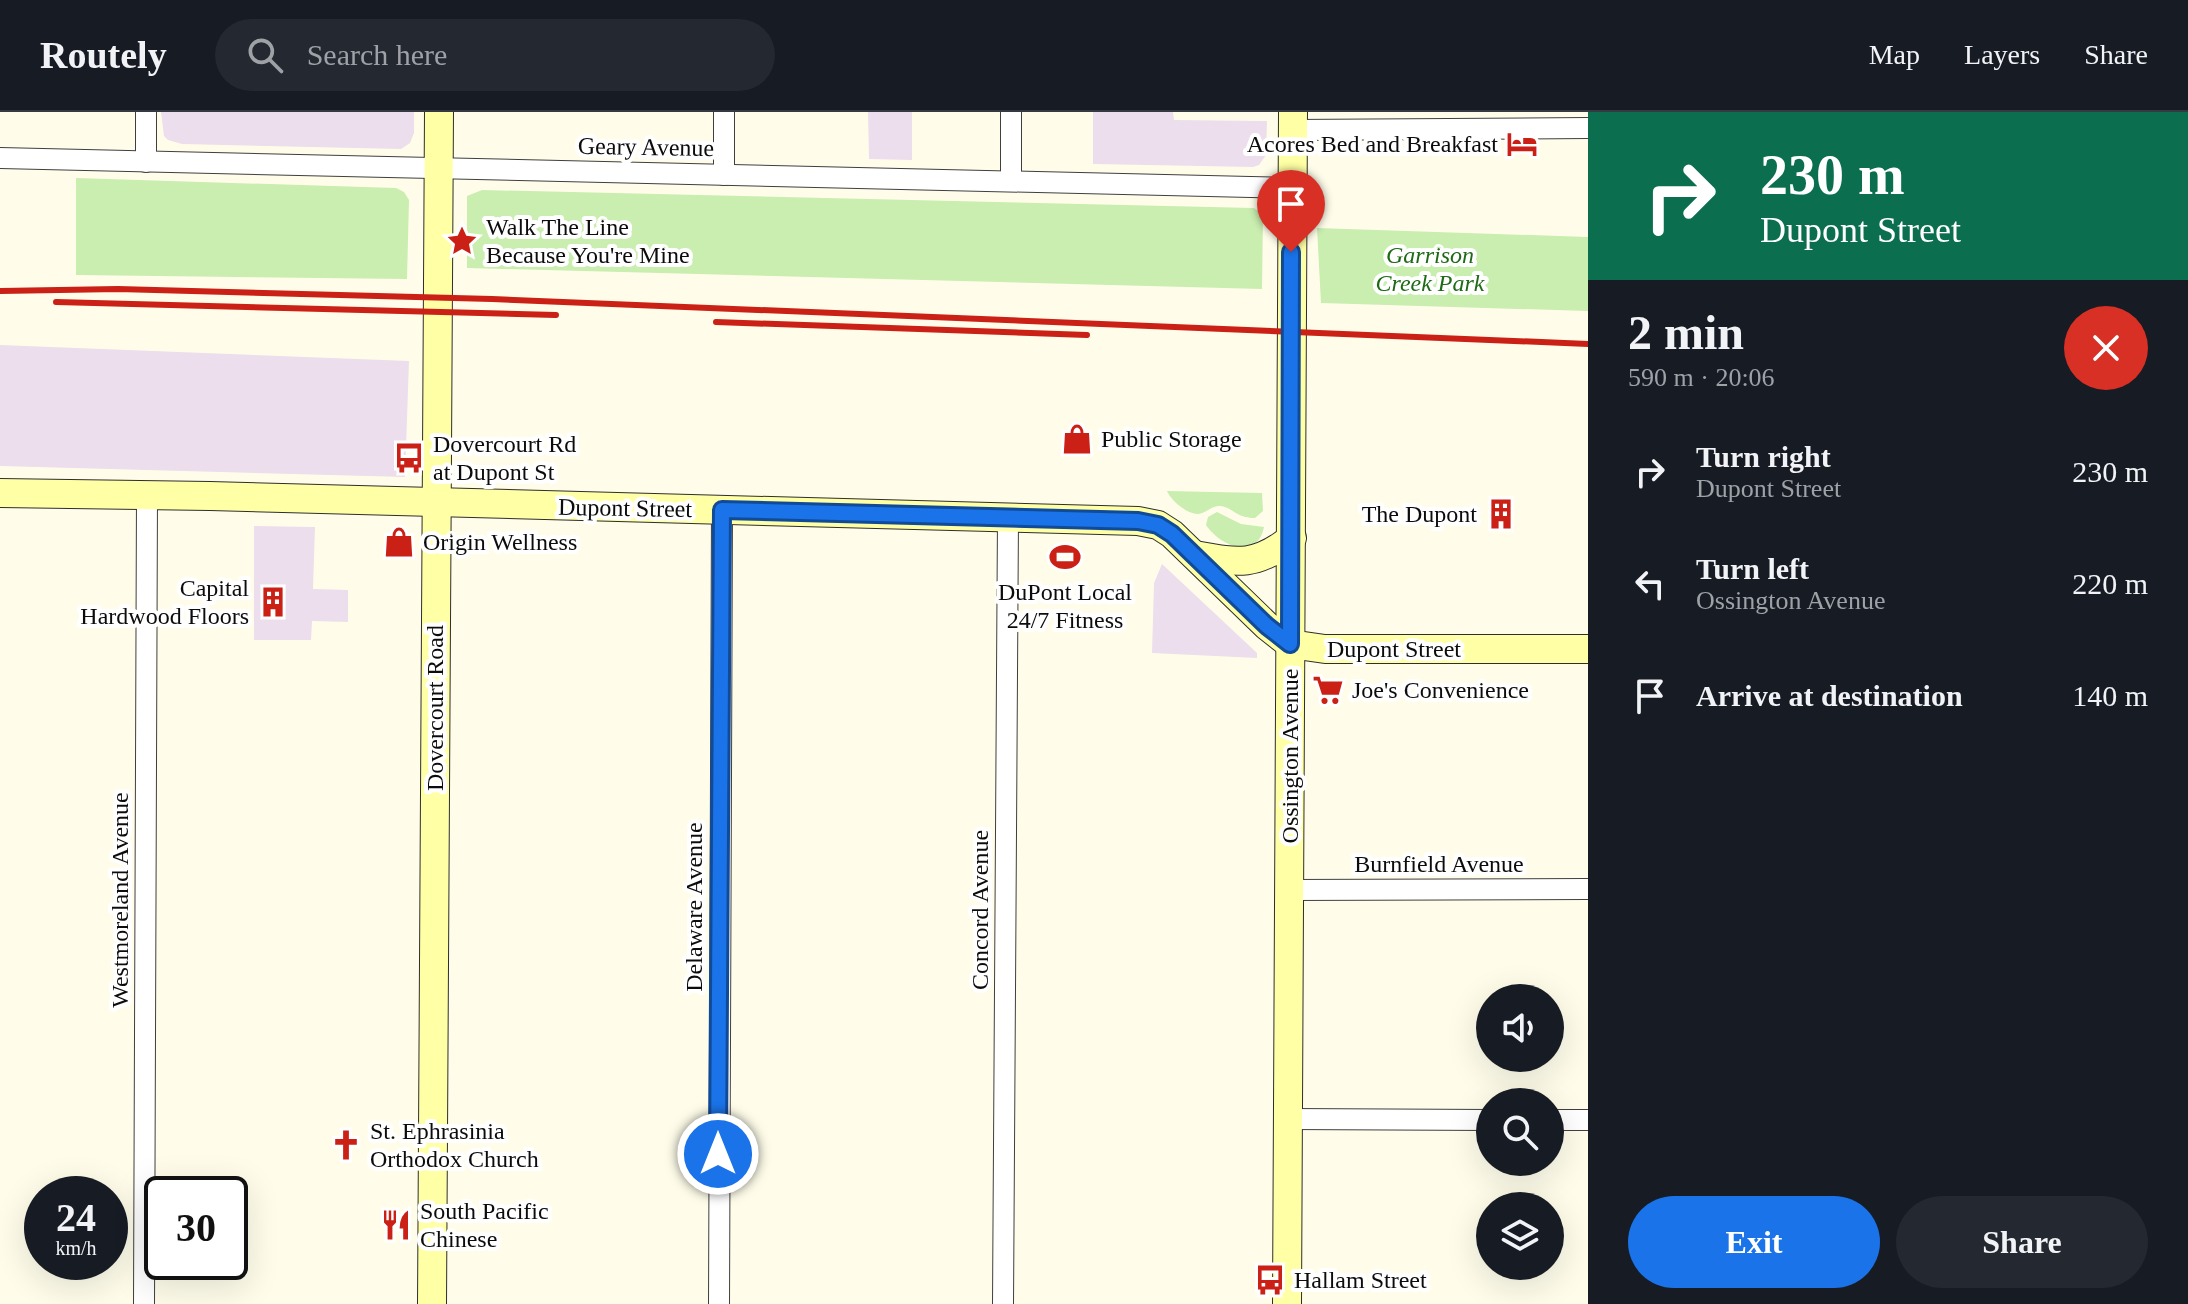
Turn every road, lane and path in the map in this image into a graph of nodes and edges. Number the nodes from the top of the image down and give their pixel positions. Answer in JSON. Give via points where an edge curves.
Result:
{"nodes":[{"id":1,"x":146,"y":112,"type":"edge"},
{"id":2,"x":439,"y":112,"type":"edge"},
{"id":3,"x":724,"y":112,"type":"edge"},
{"id":4,"x":1011,"y":112,"type":"edge"},
{"id":5,"x":1293,"y":121,"type":"edge"},
{"id":6,"x":1588,"y":128,"type":"edge"},
{"id":7,"x":0,"y":158,"type":"edge"},
{"id":8,"x":146,"y":162,"type":"junction"},
{"id":9,"x":439,"y":168,"type":"junction"},
{"id":10,"x":724,"y":175,"type":"junction"},
{"id":11,"x":1011,"y":181,"type":"junction"},
{"id":12,"x":1291,"y":188,"type":"junction"},
{"id":13,"x":0,"y":493,"type":"edge"},
{"id":14,"x":147,"y":495,"type":"junction"},
{"id":15,"x":437,"y":504,"type":"junction"},
{"id":16,"x":722,"y":510,"type":"junction"},
{"id":17,"x":1008,"y":517,"type":"junction"},
{"id":18,"x":1292,"y":538,"type":"junction"},
{"id":19,"x":1195,"y":555,"type":"junction"},
{"id":20,"x":1290,"y":644,"type":"junction"},
{"id":21,"x":1588,"y":649,"type":"edge"},
{"id":22,"x":1588,"y":889,"type":"edge"},
{"id":23,"x":1290,"y":890,"type":"junction"},
{"id":24,"x":1289,"y":1119,"type":"junction"},
{"id":25,"x":1476,"y":1120,"type":"edge"},
{"id":26,"x":1564,"y":1120,"type":"edge"},
{"id":27,"x":1588,"y":1120,"type":"edge"},
{"id":28,"x":144,"y":1304,"type":"edge"},
{"id":29,"x":432,"y":1304,"type":"edge"},
{"id":30,"x":719,"y":1304,"type":"edge"},
{"id":31,"x":1003,"y":1304,"type":"edge"},
{"id":32,"x":1287,"y":1304,"type":"edge"}],
"edges":[{"from":1,"to":8,"type":"street"},
{"from":2,"to":9,"type":"street","name":"Dovercourt Road"},
{"from":3,"to":10,"type":"street"},
{"from":4,"to":11,"type":"street"},
{"from":5,"to":6,"type":"street"},
{"from":5,"to":12,"type":"street","name":"Ossington Avenue"},
{"from":7,"to":8,"type":"street","name":"Geary Avenue"},
{"from":8,"to":9,"type":"street","name":"Geary Avenue"},
{"from":9,"to":10,"type":"street","name":"Geary Avenue"},
{"from":9,"to":15,"type":"street","name":"Dovercourt Road"},
{"from":10,"to":11,"type":"street","name":"Geary Avenue"},
{"from":11,"to":12,"type":"street","name":"Geary Avenue"},
{"from":12,"to":18,"type":"street","name":"Ossington Avenue"},
{"from":13,"to":14,"type":"street","name":"Dupont Street"},
{"from":14,"to":15,"type":"street","name":"Dupont Street"},
{"from":14,"to":28,"type":"street","name":"Westmoreland Avenue"},
{"from":15,"to":16,"type":"street","name":"Dupont Street"},
{"from":15,"to":29,"type":"street","name":"Dovercourt Road"},
{"from":16,"to":17,"type":"street","name":"Dupont Street"},
{"from":16,"to":30,"type":"street","name":"Delaware Avenue"},
{"from":17,"to":19,"type":"street","name":"Dupont Street","via":[[1158,525]]},
{"from":17,"to":31,"type":"street","name":"Concord Avenue"},
{"from":18,"to":19,"type":"street","via":[[1256,560]]},
{"from":18,"to":20,"type":"street","name":"Ossington Avenue"},
{"from":19,"to":20,"type":"street","name":"Dupont Street"},
{"from":20,"to":21,"type":"street","name":"Dupont Street","via":[[1325,649]]},
{"from":20,"to":23,"type":"street","name":"Ossington Avenue"},
{"from":22,"to":23,"type":"street","name":"Burnfield Avenue"},
{"from":23,"to":24,"type":"street","name":"Ossington Avenue"},
{"from":24,"to":25,"type":"street"},
{"from":24,"to":32,"type":"street","name":"Ossington Avenue"},
{"from":26,"to":27,"type":"street"}]}
